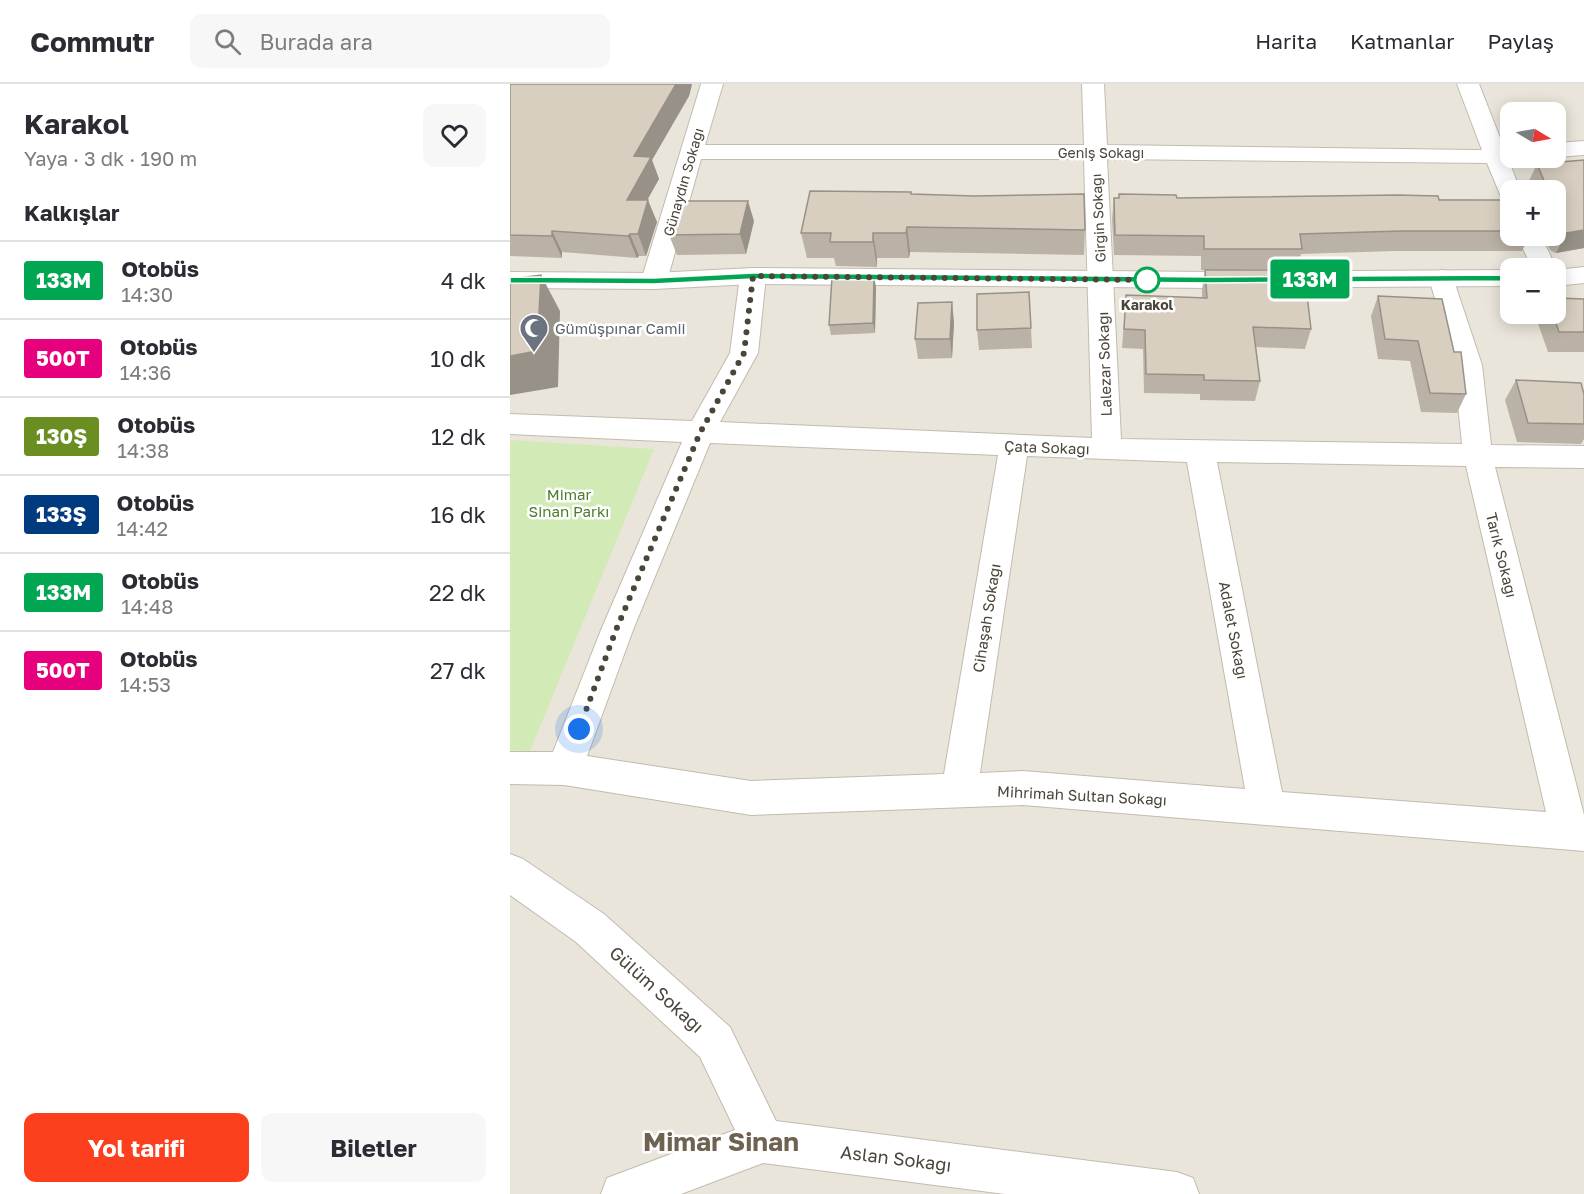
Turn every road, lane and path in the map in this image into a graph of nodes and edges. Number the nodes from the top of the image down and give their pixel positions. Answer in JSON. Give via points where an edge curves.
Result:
{"nodes":[{"id":1,"x":712,"y":84,"type":"edge"},
{"id":2,"x":1093,"y":84,"type":"edge"},
{"id":3,"x":1468,"y":84,"type":"edge"},
{"id":4,"x":1500,"y":147,"type":"edge"},
{"id":5,"x":1584,"y":148,"type":"edge"},
{"id":6,"x":1566,"y":149,"type":"edge"},
{"id":7,"x":692,"y":152,"type":"junction"},
{"id":8,"x":1094,"y":152,"type":"junction"},
{"id":9,"x":1500,"y":155,"type":"edge"},
{"id":10,"x":753,"y":276,"type":"junction"},
{"id":11,"x":1442,"y":278,"type":"junction"},
{"id":12,"x":1500,"y":278,"type":"edge"},
{"id":13,"x":1101,"y":279,"type":"junction"},
{"id":14,"x":510,"y":280,"type":"edge"},
{"id":15,"x":654,"y":281,"type":"junction"},
{"id":16,"x":510,"y":424,"type":"edge"},
{"id":17,"x":700,"y":433,"type":"junction"},
{"id":18,"x":1014,"y":446,"type":"junction"},
{"id":19,"x":1107,"y":449,"type":"junction"},
{"id":20,"x":1200,"y":451,"type":"junction"},
{"id":21,"x":1478,"y":455,"type":"junction"},
{"id":22,"x":1584,"y":457,"type":"edge"},
{"id":23,"x":510,"y":768,"type":"edge"},
{"id":24,"x":564,"y":769,"type":"junction"},
{"id":25,"x":959,"y":791,"type":"junction"},
{"id":26,"x":1267,"y":808,"type":"junction"},
{"id":27,"x":1576,"y":832,"type":"edge"},
{"id":28,"x":510,"y":872,"type":"edge"},
{"id":29,"x":763,"y":1141,"type":"junction"},
{"id":30,"x":623,"y":1194,"type":"edge"},
{"id":31,"x":1177,"y":1194,"type":"edge"}],
"edges":[{"from":1,"to":7,"type":"street","name":"Günaydın Sokağı"},
{"from":2,"to":8,"type":"street","name":"Girgin Sokağı"},
{"from":3,"to":4,"type":"street"},
{"from":5,"to":6,"type":"street"},
{"from":7,"to":8,"type":"street","name":"Geniş Sokağı"},
{"from":7,"to":15,"type":"street","name":"Günaydın Sokağı"},
{"from":8,"to":9,"type":"street","name":"Geniş Sokağı"},
{"from":8,"to":13,"type":"street","name":"Girgin Sokağı"},
{"from":10,"to":13,"type":"street"},
{"from":10,"to":15,"type":"street"},
{"from":10,"to":17,"type":"street","via":[[744,353]]},
{"from":11,"to":12,"type":"street"},
{"from":11,"to":13,"type":"street"},
{"from":11,"to":21,"type":"street","name":"Tarık Sokağı","via":[[1468,365]]},
{"from":13,"to":19,"type":"street","name":"Lalezar Sokağı"},
{"from":14,"to":15,"type":"street"},
{"from":16,"to":17,"type":"street","name":"Çata Sokağı"},
{"from":17,"to":18,"type":"street","name":"Çata Sokağı"},
{"from":17,"to":24,"type":"street","via":[[616,630]]},
{"from":18,"to":19,"type":"street","name":"Çata Sokağı"},
{"from":18,"to":25,"type":"street","name":"Cihaşah Sokağı"},
{"from":19,"to":20,"type":"street","name":"Çata Sokağı"},
{"from":20,"to":21,"type":"street","name":"Çata Sokağı"},
{"from":20,"to":26,"type":"street","name":"Adalet Sokağı"},
{"from":21,"to":22,"type":"street","name":"Çata Sokağı"},
{"from":21,"to":27,"type":"street","name":"Tarık Sokağı"},
{"from":23,"to":24,"type":"street","name":"Mihrimah Sultan Sokağı"},
{"from":24,"to":25,"type":"street","name":"Mihrimah Sultan Sokağı","via":[[751,798]]},
{"from":25,"to":26,"type":"street","name":"Mihrimah Sultan Sokağı","via":[[1023,788]]},
{"from":26,"to":27,"type":"street","name":"Mihrimah Sultan Sokağı"},
{"from":28,"to":29,"type":"street","name":"Gülüm Sokağı","via":[[590,928],[715,1042]]},
{"from":29,"to":30,"type":"street","name":"Aslan Sokağı"},
{"from":29,"to":31,"type":"street","name":"Aslan Sokağı"}]}
